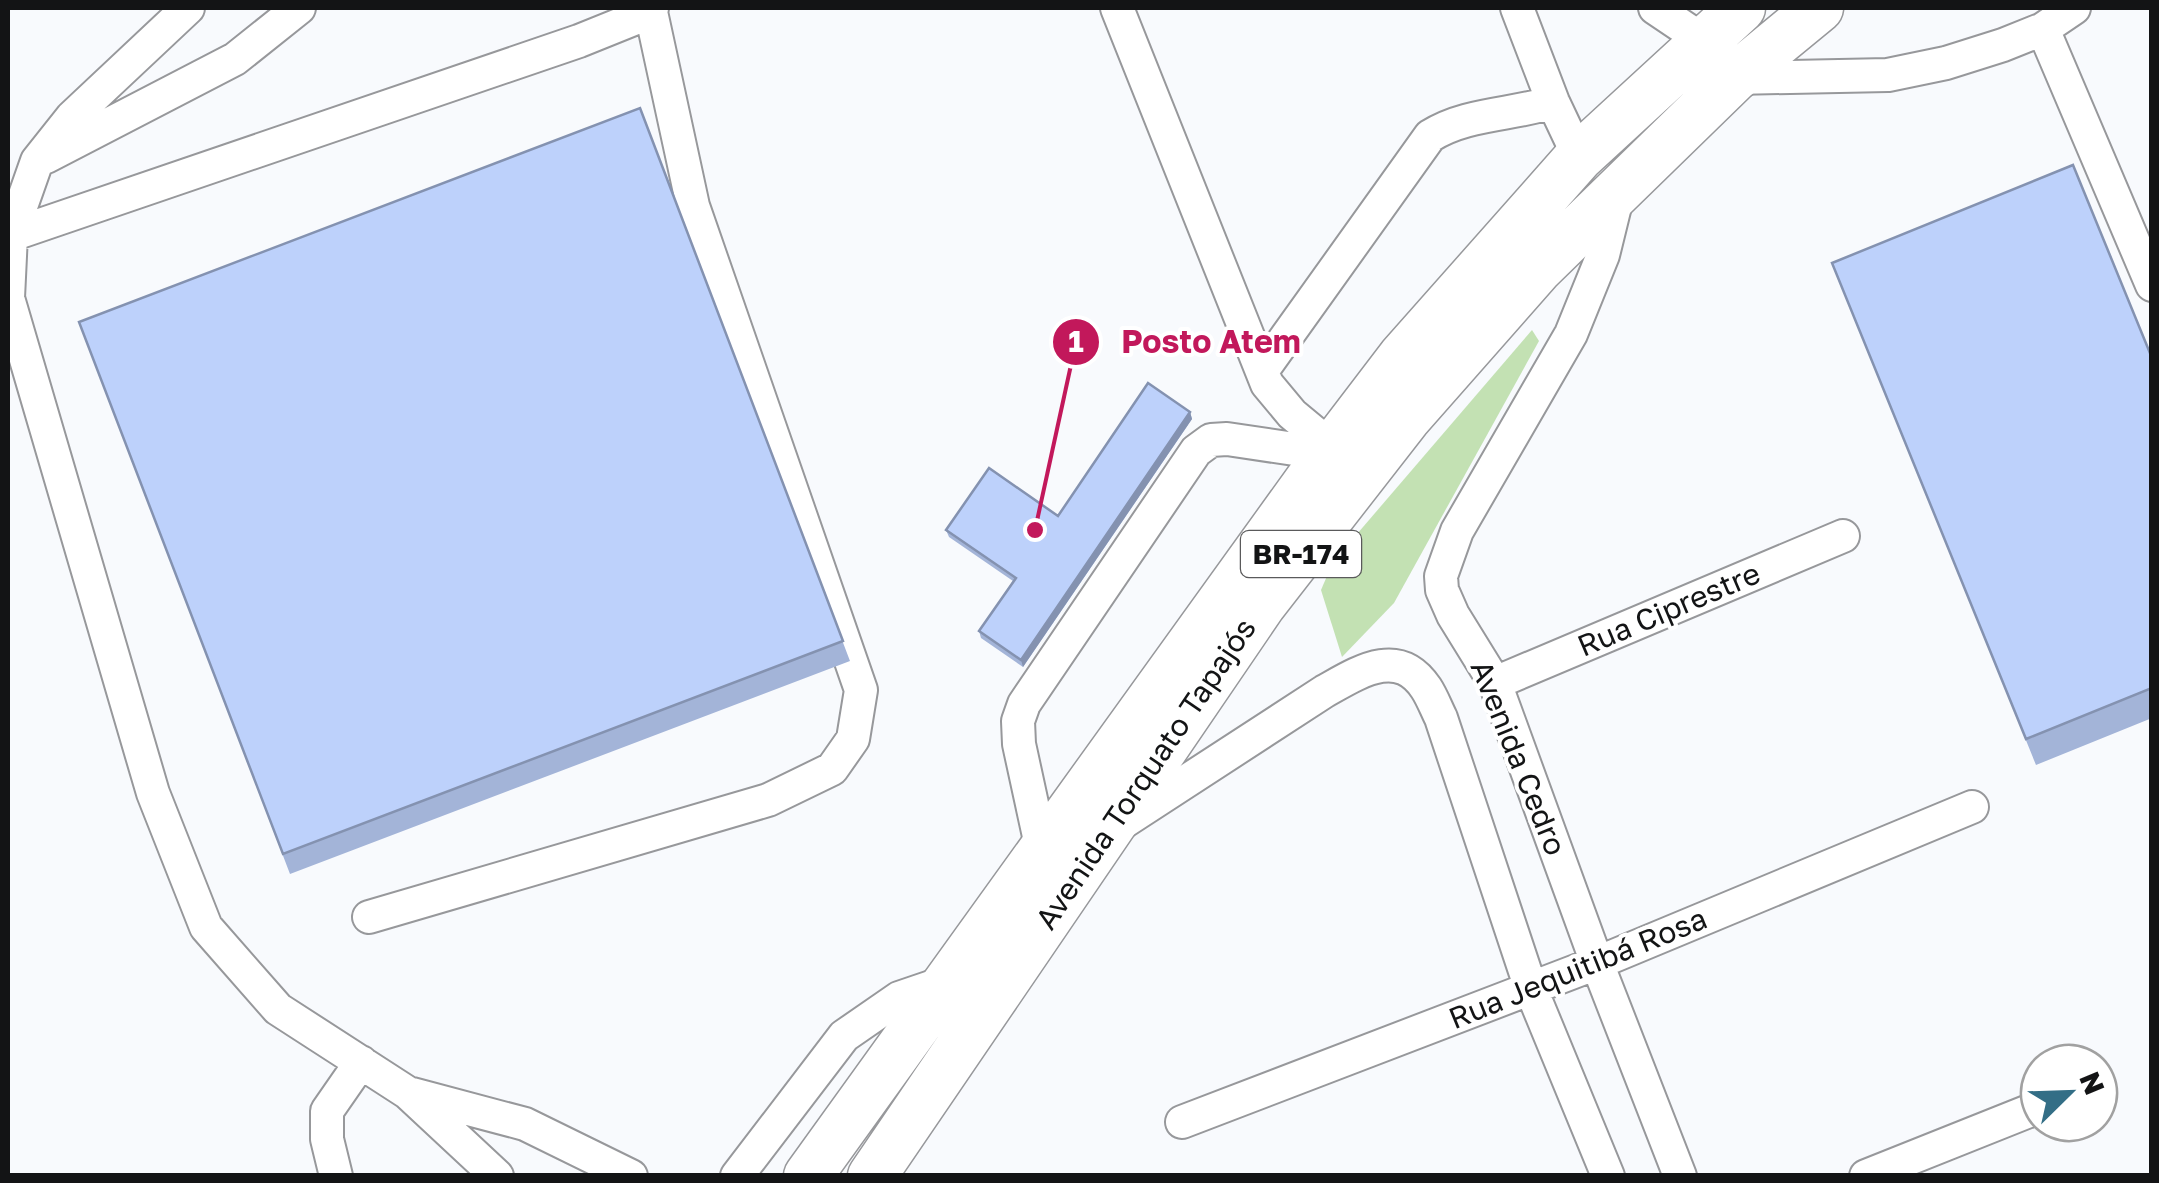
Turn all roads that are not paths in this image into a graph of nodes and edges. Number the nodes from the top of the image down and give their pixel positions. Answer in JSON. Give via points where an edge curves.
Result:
{"nodes":[{"id":1,"x":188,"y":8,"type":"edge"},
{"id":2,"x":299,"y":8,"type":"edge"},
{"id":3,"x":1116,"y":8,"type":"edge"},
{"id":4,"x":1517,"y":8,"type":"edge"},
{"id":5,"x":1655,"y":8,"type":"edge"},
{"id":6,"x":1820,"y":8,"type":"edge"},
{"id":7,"x":2074,"y":8,"type":"edge"},
{"id":8,"x":652,"y":10,"type":"edge"},
{"id":9,"x":2042,"y":29,"type":"junction"},
{"id":10,"x":1721,"y":33,"type":"edge"},
{"id":11,"x":1553,"y":102,"type":"junction"},
{"id":12,"x":1578,"y":157,"type":"junction"},
{"id":13,"x":38,"y":161,"type":"junction"},
{"id":14,"x":1619,"y":190,"type":"junction"},
{"id":15,"x":11,"y":235,"type":"junction"},
{"id":16,"x":2152,"y":285,"type":"edge"},
{"id":17,"x":1262,"y":370,"type":"junction"},
{"id":18,"x":1330,"y":451,"type":"junction"},
{"id":19,"x":1843,"y":536,"type":"dead end"},
{"id":20,"x":1495,"y":683,"type":"junction"},
{"id":21,"x":1972,"y":807,"type":"dead end"},
{"id":22,"x":1103,"y":836,"type":"junction"},
{"id":23,"x":1042,"y":850,"type":"junction"},
{"id":24,"x":368,"y":917,"type":"dead end"},
{"id":25,"x":1596,"y":964,"type":"junction"},
{"id":26,"x":946,"y":982,"type":"junction"},
{"id":27,"x":1531,"y":989,"type":"junction"},
{"id":28,"x":361,"y":1062,"type":"junction"},
{"id":29,"x":408,"y":1092,"type":"junction"},
{"id":30,"x":2019,"y":1115,"type":"edge"},
{"id":31,"x":1182,"y":1122,"type":"dead end"},
{"id":32,"x":526,"y":1124,"type":"junction"},
{"id":33,"x":494,"y":1175,"type":"edge"},
{"id":34,"x":336,"y":1176,"type":"edge"},
{"id":35,"x":631,"y":1176,"type":"edge"},
{"id":36,"x":737,"y":1176,"type":"edge"},
{"id":37,"x":808,"y":1176,"type":"edge"},
{"id":38,"x":872,"y":1176,"type":"edge"},
{"id":39,"x":1608,"y":1176,"type":"edge"},
{"id":40,"x":1680,"y":1176,"type":"edge"},
{"id":41,"x":1866,"y":1176,"type":"edge"}],
"edges":[{"from":1,"to":13,"type":"street","via":[[72,116]]},
{"from":2,"to":13,"type":"street","via":[[235,59]]},
{"from":3,"to":17,"type":"street"},
{"from":4,"to":11,"type":"street"},
{"from":5,"to":10,"type":"street"},
{"from":6,"to":10,"type":"highway","name":"Avenida Torquato Tapajós","number":"BR-174"},
{"from":7,"to":9,"type":"street"},
{"from":8,"to":15,"type":"street","via":[[580,42]]},
{"from":8,"to":24,"type":"street","via":[[693,206],[861,690],[853,739],[832,769],[768,800]]},
{"from":9,"to":10,"type":"street","via":[[1946,63],[1888,75]]},
{"from":9,"to":16,"type":"street"},
{"from":10,"to":12,"type":"highway","name":"Avenida Torquato Tapajós","number":"BR-174"},
{"from":10,"to":14,"type":"highway","name":"Avenida Torquato Tapajós","number":"BR-174"},
{"from":11,"to":12,"type":"street"},
{"from":11,"to":17,"type":"street","via":[[1464,121],[1430,136]]},
{"from":12,"to":18,"type":"highway","name":"Avenida Torquato Tapajós","number":"BR-174"},
{"from":13,"to":15,"type":"street"},
{"from":14,"to":20,"type":"street","name":"Avenida Cedro","via":[[1571,334],[1457,531],[1441,576],[1453,615]]},
{"from":14,"to":22,"type":"highway","name":"Avenida Torquato Tapajós","number":"BR-174","via":[[1538,268],[1406,419],[1262,604]]},
{"from":15,"to":28,"type":"street","via":[[8,298],[154,792],[206,927],[278,1009]]},
{"from":17,"to":18,"type":"street","via":[[1292,414]]},
{"from":18,"to":23,"type":"highway","name":"Avenida Torquato Tapajós","number":"BR-174"},
{"from":18,"to":23,"type":"street","via":[[1227,439],[1196,451],[1024,704],[1019,744]]},
{"from":19,"to":20,"type":"street","name":"Rua Ciprestre"},
{"from":20,"to":25,"type":"street","name":"Avenida Cedro"},
{"from":21,"to":25,"type":"street","name":"Rua Jequitibá Rosa"},
{"from":22,"to":27,"type":"street","name":"Avenida Cedro","via":[[1325,691],[1395,664],[1425,686],[1441,718]]},
{"from":22,"to":38,"type":"highway","name":"Avenida Torquato Tapajós","number":"BR-174"},
{"from":23,"to":26,"type":"highway","name":"Avenida Torquato Tapajós","number":"BR-174"},
{"from":25,"to":27,"type":"street","name":"Rua Jequitibá Rosa"},
{"from":25,"to":40,"type":"street","name":"Avenida Cedro"},
{"from":26,"to":36,"type":"street","via":[[899,998],[844,1036]]},
{"from":26,"to":37,"type":"highway","name":"Avenida Torquato Tapajós","number":"BR-174"},
{"from":27,"to":31,"type":"street","name":"Rua Jequitibá Rosa"},
{"from":27,"to":39,"type":"street","name":"Avenida Cedro"},
{"from":28,"to":29,"type":"street"},
{"from":28,"to":34,"type":"street","via":[[328,1111]]},
{"from":29,"to":32,"type":"street"},
{"from":29,"to":33,"type":"street"},
{"from":30,"to":41,"type":"street"},
{"from":32,"to":33,"type":"street"},
{"from":32,"to":35,"type":"street"}]}
